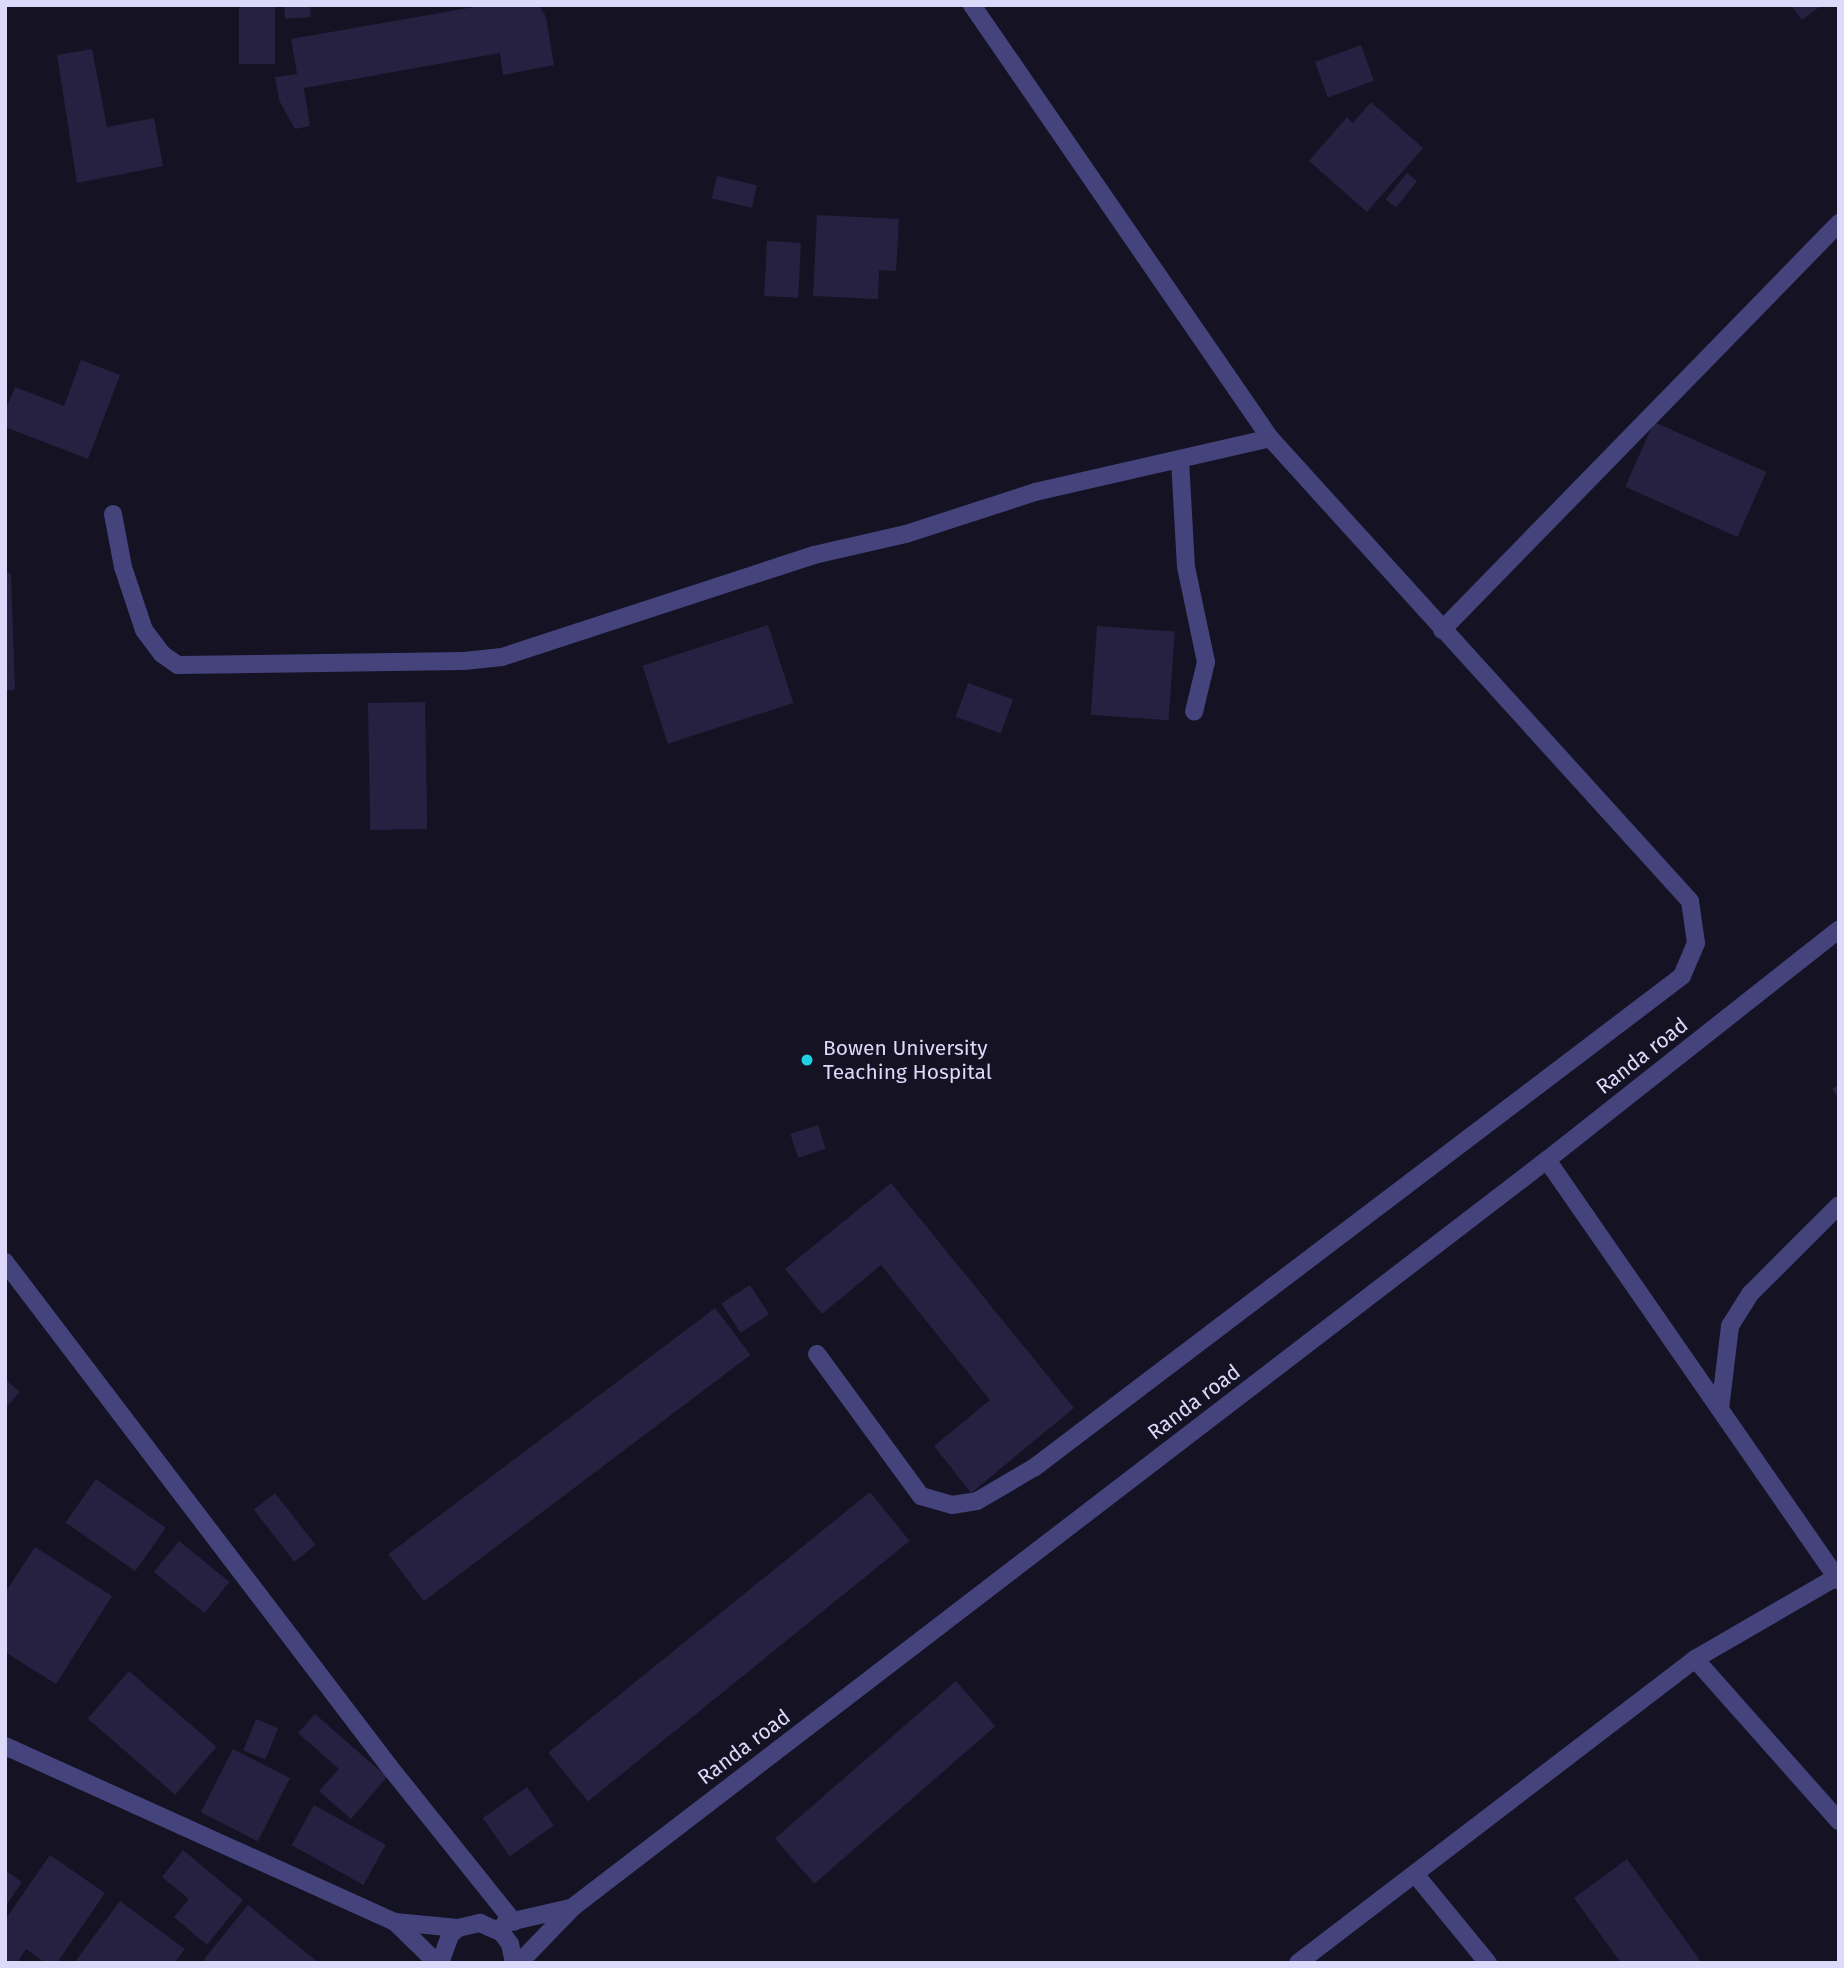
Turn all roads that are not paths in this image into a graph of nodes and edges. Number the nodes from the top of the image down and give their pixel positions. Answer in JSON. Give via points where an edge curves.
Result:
{"nodes":[{"id":1,"x":972,"y":5,"type":"edge"},
{"id":2,"x":1839,"y":223,"type":"edge"},
{"id":3,"x":1270,"y":438,"type":"junction"},
{"id":4,"x":1180,"y":460,"type":"junction"},
{"id":5,"x":113,"y":514,"type":"dead end"},
{"id":6,"x":1442,"y":630,"type":"junction"},
{"id":7,"x":1194,"y":712,"type":"dead end"},
{"id":8,"x":1839,"y":929,"type":"edge"},
{"id":9,"x":1547,"y":1160,"type":"junction"},
{"id":10,"x":1839,"y":1205,"type":"edge"},
{"id":11,"x":5,"y":1262,"type":"edge"},
{"id":12,"x":817,"y":1354,"type":"dead end"},
{"id":13,"x":1720,"y":1409,"type":"junction"},
{"id":14,"x":1837,"y":1579,"type":"edge"},
{"id":15,"x":1695,"y":1660,"type":"junction"},
{"id":16,"x":5,"y":1746,"type":"edge"},
{"id":17,"x":1839,"y":1821,"type":"edge"},
{"id":18,"x":1415,"y":1874,"type":"junction"},
{"id":19,"x":573,"y":1907,"type":"junction"},
{"id":20,"x":394,"y":1922,"type":"junction"},
{"id":21,"x":514,"y":1922,"type":"junction"},
{"id":22,"x":491,"y":1925,"type":"junction"},
{"id":23,"x":458,"y":1928,"type":"junction"},
{"id":24,"x":530,"y":1948,"type":"junction"},
{"id":25,"x":438,"y":1963,"type":"edge"},
{"id":26,"x":516,"y":1963,"type":"edge"},
{"id":27,"x":541,"y":1963,"type":"edge"},
{"id":28,"x":1298,"y":1963,"type":"edge"},
{"id":29,"x":1488,"y":1963,"type":"edge"}],
"edges":[{"from":1,"to":3,"type":"street"},
{"from":2,"to":6,"type":"street"},
{"from":3,"to":4,"type":"street"},
{"from":3,"to":6,"type":"street"},
{"from":4,"to":5,"type":"street","via":[[1035,492],[957,520],[814,555],[502,657],[464,661],[178,665],[162,654],[144,630],[123,567]]},
{"from":4,"to":7,"type":"street","via":[[1186,566],[1206,662]]},
{"from":6,"to":12,"type":"street","via":[[1690,901],[1696,943],[1682,976],[1035,1466],[977,1501],[951,1504],[921,1496]]},
{"from":8,"to":9,"type":"street","name":"Randa road"},
{"from":9,"to":13,"type":"street"},
{"from":9,"to":19,"type":"street","name":"Randa road"},
{"from":10,"to":13,"type":"street","via":[[1751,1293],[1730,1326]]},
{"from":11,"to":21,"type":"street","via":[[388,1765]]},
{"from":13,"to":14,"type":"street"},
{"from":14,"to":15,"type":"street"},
{"from":15,"to":17,"type":"street"},
{"from":15,"to":18,"type":"street"},
{"from":16,"to":20,"type":"street"},
{"from":18,"to":28,"type":"street"},
{"from":18,"to":29,"type":"street"},
{"from":19,"to":21,"type":"street"},
{"from":19,"to":24,"type":"street","name":"Randa road"},
{"from":20,"to":23,"type":"street"},
{"from":20,"to":25,"type":"street"},
{"from":21,"to":22,"type":"street"},
{"from":22,"to":23,"type":"street"},
{"from":22,"to":26,"type":"street","via":[[510,1944]]},
{"from":23,"to":25,"type":"street","via":[[443,1944]]},
{"from":24,"to":26,"type":"street","name":"Randa road"},
{"from":24,"to":27,"type":"street"}]}
